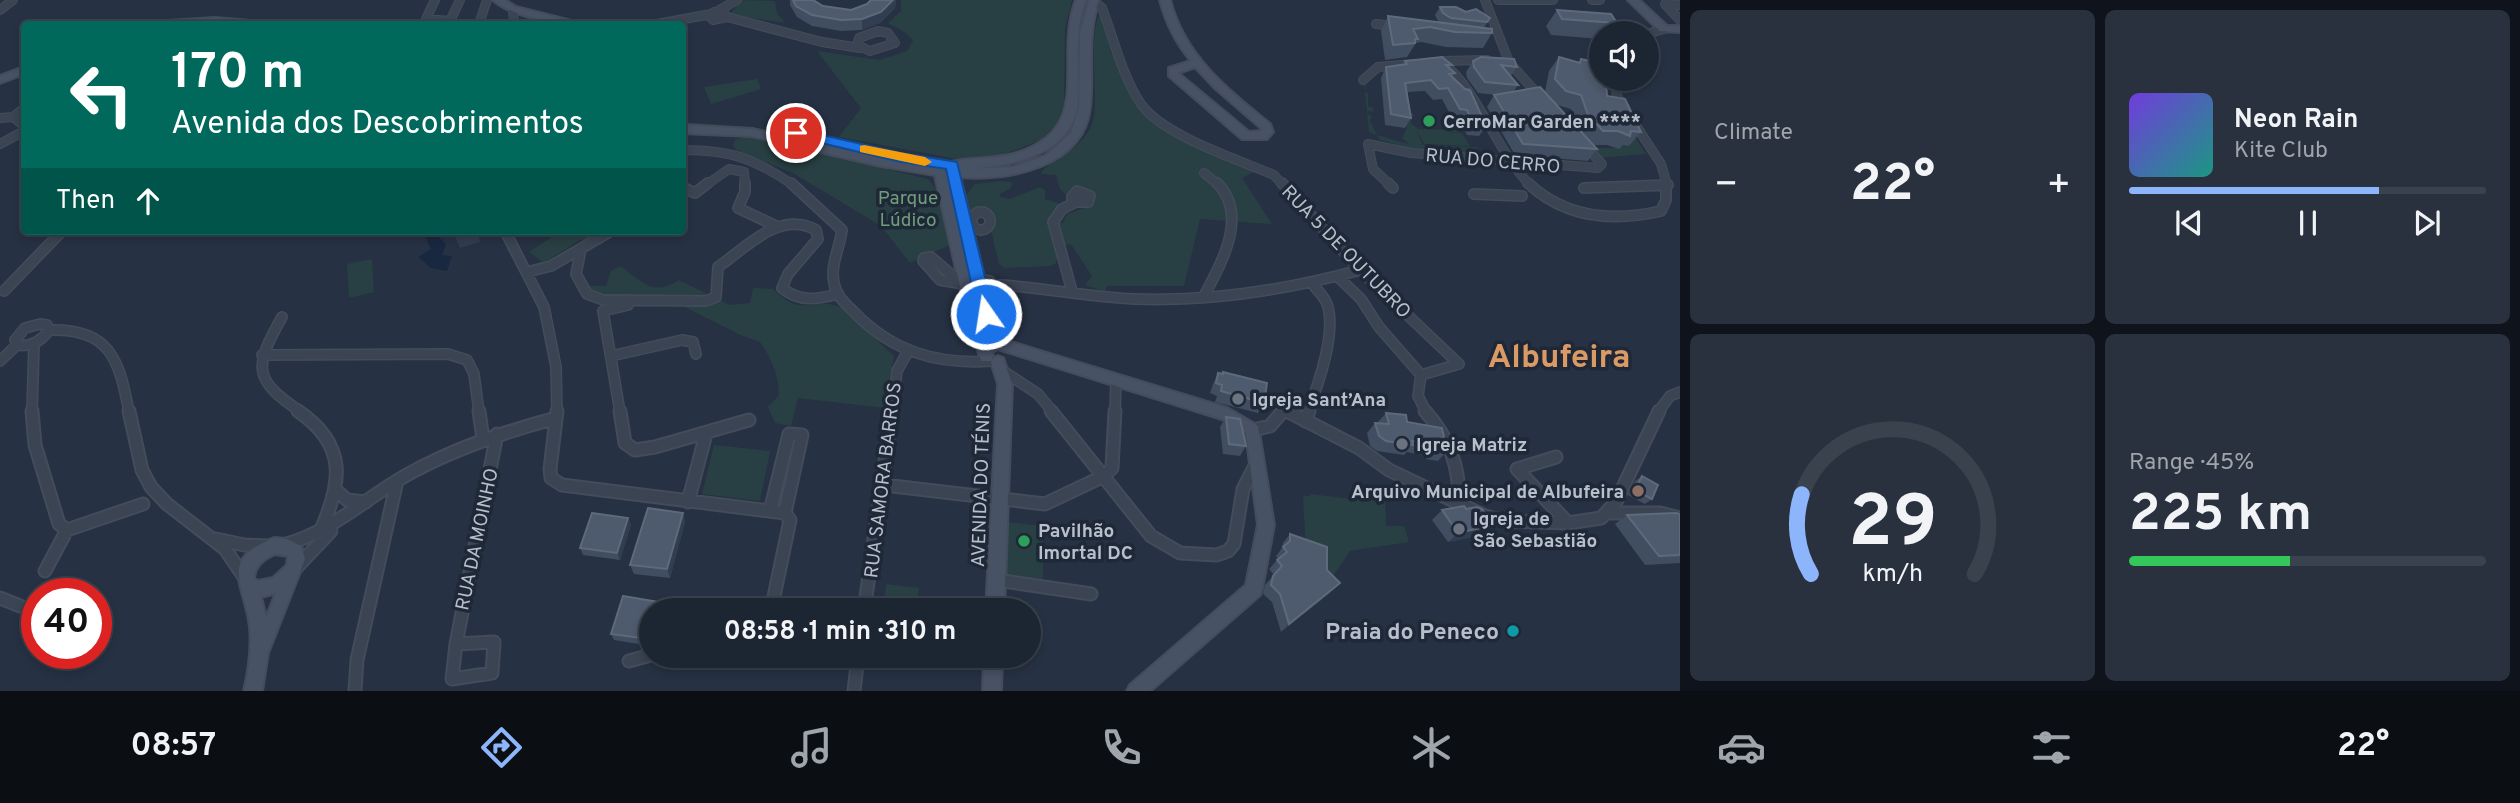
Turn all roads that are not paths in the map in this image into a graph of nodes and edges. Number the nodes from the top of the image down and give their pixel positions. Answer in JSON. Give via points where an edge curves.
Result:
{"nodes":[{"id":1,"x":434,"y":0,"type":"edge"},
{"id":2,"x":460,"y":0,"type":"edge"},
{"id":3,"x":488,"y":0,"type":"edge"},
{"id":4,"x":498,"y":0,"type":"edge"},
{"id":5,"x":1165,"y":0,"type":"edge"},
{"id":6,"x":1485,"y":0,"type":"edge"},
{"id":7,"x":1498,"y":0,"type":"edge"},
{"id":8,"x":1553,"y":0,"type":"edge"},
{"id":9,"x":1592,"y":0,"type":"edge"},
{"id":10,"x":1600,"y":0,"type":"edge"},
{"id":11,"x":1633,"y":0,"type":"edge"},
{"id":12,"x":1080,"y":1,"type":"edge"},
{"id":13,"x":735,"y":2,"type":"edge"},
{"id":14,"x":1095,"y":2,"type":"edge"},
{"id":15,"x":1680,"y":5,"type":"edge"},
{"id":16,"x":423,"y":8,"type":"dead end"},
{"id":17,"x":513,"y":9,"type":"junction"},
{"id":18,"x":713,"y":15,"type":"junction"},
{"id":19,"x":725,"y":17,"type":"junction"},
{"id":20,"x":564,"y":20,"type":"junction"},
{"id":21,"x":1680,"y":20,"type":"edge"},
{"id":22,"x":439,"y":21,"type":"edge"},
{"id":23,"x":450,"y":21,"type":"edge"},
{"id":24,"x":480,"y":21,"type":"edge"},
{"id":25,"x":514,"y":21,"type":"edge"},
{"id":26,"x":568,"y":21,"type":"edge"},
{"id":27,"x":569,"y":21,"type":"edge"},
{"id":28,"x":680,"y":21,"type":"edge"},
{"id":29,"x":1376,"y":24,"type":"dead end"},
{"id":30,"x":1403,"y":27,"type":"edge"},
{"id":31,"x":778,"y":28,"type":"junction"},
{"id":32,"x":1664,"y":29,"type":"junction"},
{"id":33,"x":1680,"y":29,"type":"edge"},
{"id":34,"x":1659,"y":30,"type":"edge"},
{"id":35,"x":1486,"y":37,"type":"edge"},
{"id":36,"x":1500,"y":39,"type":"junction"},
{"id":37,"x":858,"y":44,"type":"dead end"},
{"id":38,"x":1465,"y":60,"type":"junction"},
{"id":39,"x":1483,"y":60,"type":"junction"},
{"id":40,"x":1199,"y":61,"type":"junction"},
{"id":41,"x":1426,"y":62,"type":"edge"},
{"id":42,"x":1509,"y":62,"type":"junction"},
{"id":43,"x":21,"y":65,"type":"edge"},
{"id":44,"x":21,"y":71,"type":"edge"},
{"id":45,"x":1456,"y":71,"type":"junction"},
{"id":46,"x":0,"y":74,"type":"edge"},
{"id":47,"x":0,"y":80,"type":"edge"},
{"id":48,"x":1363,"y":80,"type":"dead end"},
{"id":49,"x":1616,"y":91,"type":"edge"},
{"id":50,"x":1548,"y":106,"type":"edge"},
{"id":51,"x":21,"y":110,"type":"edge"},
{"id":52,"x":13,"y":117,"type":"junction"},
{"id":53,"x":0,"y":118,"type":"edge"},
{"id":54,"x":686,"y":120,"type":"edge"},
{"id":55,"x":21,"y":124,"type":"edge"},
{"id":56,"x":686,"y":129,"type":"edge"},
{"id":57,"x":21,"y":133,"type":"edge"},
{"id":58,"x":1580,"y":141,"type":"edge"},
{"id":59,"x":0,"y":144,"type":"edge"},
{"id":60,"x":686,"y":150,"type":"edge"},
{"id":61,"x":1512,"y":162,"type":"junction"},
{"id":62,"x":939,"y":168,"type":"junction"},
{"id":63,"x":1204,"y":173,"type":"dead end"},
{"id":64,"x":954,"y":176,"type":"junction"},
{"id":65,"x":1668,"y":185,"type":"junction"},
{"id":66,"x":1393,"y":188,"type":"dead end"},
{"id":67,"x":1584,"y":188,"type":"dead end"},
{"id":68,"x":686,"y":189,"type":"edge"},
{"id":69,"x":1474,"y":194,"type":"dead end"},
{"id":70,"x":1522,"y":196,"type":"dead end"},
{"id":71,"x":1076,"y":202,"type":"dead end"},
{"id":72,"x":776,"y":226,"type":"junction"},
{"id":73,"x":58,"y":235,"type":"edge"},
{"id":74,"x":506,"y":235,"type":"edge"},
{"id":75,"x":604,"y":235,"type":"edge"},
{"id":76,"x":581,"y":249,"type":"junction"},
{"id":77,"x":561,"y":260,"type":"junction"},
{"id":78,"x":1360,"y":270,"type":"junction"},
{"id":79,"x":527,"y":272,"type":"junction"},
{"id":80,"x":576,"y":274,"type":"junction"},
{"id":81,"x":1337,"y":276,"type":"junction"},
{"id":82,"x":975,"y":282,"type":"junction"},
{"id":83,"x":1311,"y":282,"type":"junction"},
{"id":84,"x":1072,"y":290,"type":"junction"},
{"id":85,"x":4,"y":291,"type":"dead end"},
{"id":86,"x":837,"y":294,"type":"junction"},
{"id":87,"x":1203,"y":298,"type":"junction"},
{"id":88,"x":661,"y":306,"type":"dead end"},
{"id":89,"x":282,"y":317,"type":"dead end"},
{"id":90,"x":49,"y":330,"type":"junction"},
{"id":91,"x":34,"y":344,"type":"junction"},
{"id":92,"x":17,"y":345,"type":"junction"},
{"id":93,"x":908,"y":351,"type":"junction"},
{"id":94,"x":696,"y":354,"type":"dead end"},
{"id":95,"x":262,"y":355,"type":"junction"},
{"id":96,"x":611,"y":356,"type":"junction"},
{"id":97,"x":996,"y":356,"type":"junction"},
{"id":98,"x":0,"y":361,"type":"edge"},
{"id":99,"x":1421,"y":375,"type":"junction"},
{"id":100,"x":1116,"y":382,"type":"junction"},
{"id":101,"x":1680,"y":392,"type":"edge"},
{"id":102,"x":556,"y":418,"type":"junction"},
{"id":103,"x":749,"y":420,"type":"dead end"},
{"id":104,"x":1306,"y":421,"type":"junction"},
{"id":105,"x":1253,"y":430,"type":"junction"},
{"id":106,"x":706,"y":433,"type":"junction"},
{"id":107,"x":497,"y":434,"type":"junction"},
{"id":108,"x":483,"y":439,"type":"junction"},
{"id":109,"x":1556,"y":457,"type":"dead end"},
{"id":110,"x":1257,"y":463,"type":"junction"},
{"id":111,"x":1104,"y":475,"type":"junction"},
{"id":112,"x":397,"y":481,"type":"junction"},
{"id":113,"x":884,"y":485,"type":"junction"},
{"id":114,"x":336,"y":490,"type":"junction"},
{"id":115,"x":1000,"y":498,"type":"junction"},
{"id":116,"x":369,"y":500,"type":"junction"},
{"id":117,"x":688,"y":502,"type":"junction"},
{"id":118,"x":143,"y":504,"type":"dead end"},
{"id":119,"x":1459,"y":505,"type":"junction"},
{"id":120,"x":771,"y":511,"type":"junction"},
{"id":121,"x":390,"y":513,"type":"junction"},
{"id":122,"x":785,"y":513,"type":"junction"},
{"id":123,"x":1604,"y":516,"type":"junction"},
{"id":124,"x":344,"y":518,"type":"junction"},
{"id":125,"x":1680,"y":518,"type":"edge"},
{"id":126,"x":1567,"y":523,"type":"junction"},
{"id":127,"x":67,"y":530,"type":"junction"},
{"id":128,"x":320,"y":532,"type":"junction"},
{"id":129,"x":213,"y":538,"type":"junction"},
{"id":130,"x":277,"y":546,"type":"junction"},
{"id":131,"x":46,"y":571,"type":"dead end"},
{"id":132,"x":294,"y":572,"type":"junction"},
{"id":133,"x":997,"y":580,"type":"junction"},
{"id":134,"x":247,"y":583,"type":"junction"},
{"id":135,"x":1091,"y":594,"type":"dead end"},
{"id":136,"x":0,"y":598,"type":"edge"},
{"id":137,"x":774,"y":598,"type":"edge"},
{"id":138,"x":866,"y":598,"type":"edge"},
{"id":139,"x":996,"y":598,"type":"edge"},
{"id":140,"x":20,"y":606,"type":"dead end"},
{"id":141,"x":456,"y":644,"type":"dead end"},
{"id":142,"x":261,"y":650,"type":"junction"},
{"id":143,"x":639,"y":658,"type":"edge"},
{"id":144,"x":629,"y":661,"type":"dead end"},
{"id":145,"x":857,"y":668,"type":"edge"},
{"id":146,"x":993,"y":668,"type":"edge"},
{"id":147,"x":253,"y":691,"type":"edge"},
{"id":148,"x":355,"y":691,"type":"edge"},
{"id":149,"x":854,"y":691,"type":"edge"},
{"id":150,"x":992,"y":691,"type":"edge"},
{"id":151,"x":1136,"y":691,"type":"edge"}],
"edges":[{"from":1,"to":16,"type":"street"},
{"from":1,"to":22,"type":"street","via":[[426,19]]},
{"from":2,"to":23,"type":"street"},
{"from":3,"to":24,"type":"street"},
{"from":4,"to":17,"type":"street"},
{"from":5,"to":40,"type":"street","via":[[1174,31]]},
{"from":6,"to":36,"type":"street"},
{"from":7,"to":8,"type":"street"},
{"from":9,"to":10,"type":"street"},
{"from":11,"to":32,"type":"street"},
{"from":12,"to":64,"type":"street","via":[[1073,24],[1071,108],[1063,128],[1045,145],[1019,158]]},
{"from":13,"to":18,"type":"street"},
{"from":13,"to":19,"type":"street"},
{"from":14,"to":64,"type":"street","via":[[1085,24],[1083,111],[1076,134],[1031,167],[972,175],[960,181]]},
{"from":14,"to":78,"type":"street","name":"RUA 5 DE OUTUBRO","via":[[1102,8],[1132,88],[1156,120],[1275,175]]},
{"from":15,"to":21,"type":"street","via":[[1665,4]]},
{"from":17,"to":20,"type":"street"},
{"from":17,"to":25,"type":"street"},
{"from":18,"to":19,"type":"street"},
{"from":18,"to":28,"type":"street"},
{"from":19,"to":31,"type":"street"},
{"from":19,"to":31,"type":"street"},
{"from":20,"to":26,"type":"street"},
{"from":20,"to":27,"type":"street"},
{"from":29,"to":30,"type":"street"},
{"from":31,"to":37,"type":"street","via":[[822,42]]},
{"from":32,"to":33,"type":"street"},
{"from":32,"to":34,"type":"street"},
{"from":35,"to":36,"type":"street"},
{"from":36,"to":42,"type":"street"},
{"from":38,"to":39,"type":"street"},
{"from":38,"to":45,"type":"street"},
{"from":38,"to":45,"type":"street","via":[[1438,61]]},
{"from":39,"to":42,"type":"street"},
{"from":39,"to":45,"type":"street"},
{"from":40,"to":40,"type":"street","via":[[1173,70],[1173,74],[1247,136],[1264,136],[1266,127]]},
{"from":41,"to":48,"type":"street","via":[[1378,67]]},
{"from":42,"to":50,"type":"street"},
{"from":43,"to":46,"type":"street"},
{"from":44,"to":47,"type":"street"},
{"from":45,"to":61,"type":"street"},
{"from":49,"to":65,"type":"street","via":[[1661,162]]},
{"from":51,"to":52,"type":"street"},
{"from":52,"to":53,"type":"street"},
{"from":52,"to":55,"type":"street"},
{"from":54,"to":62,"type":"street","via":[[746,123]]},
{"from":56,"to":62,"type":"street","via":[[761,134]]},
{"from":57,"to":59,"type":"street"},
{"from":58,"to":61,"type":"street","name":"RUA DO CERRO","via":[[1602,164],[1598,168]]},
{"from":60,"to":86,"type":"street","via":[[726,152],[749,159],[832,218],[842,230],[831,270]]},
{"from":61,"to":65,"type":"street","via":[[1537,193],[1554,204],[1602,217],[1638,218],[1661,211]]},
{"from":61,"to":66,"type":"street","name":"RUA DO CERRO","via":[[1411,153],[1367,144],[1373,169]]},
{"from":62,"to":64,"type":"street"},
{"from":62,"to":82,"type":"street"},
{"from":63,"to":87,"type":"street","via":[[1223,187],[1233,226],[1227,253]]},
{"from":64,"to":82,"type":"street"},
{"from":65,"to":67,"type":"street"},
{"from":68,"to":72,"type":"street","via":[[695,193],[729,169],[744,172],[745,192],[738,208]]},
{"from":69,"to":70,"type":"street"},
{"from":71,"to":84,"type":"street","via":[[1053,222]]},
{"from":72,"to":80,"type":"street","via":[[718,267],[716,297],[706,301],[603,300],[587,294]]},
{"from":72,"to":86,"type":"street","via":[[807,225],[816,230],[818,239],[808,256],[784,278],[782,288],[791,298],[806,300]]},
{"from":73,"to":85,"type":"street"},
{"from":74,"to":79,"type":"street"},
{"from":75,"to":76,"type":"street"},
{"from":76,"to":77,"type":"street"},
{"from":76,"to":80,"type":"street"},
{"from":77,"to":79,"type":"street"},
{"from":77,"to":80,"type":"street"},
{"from":78,"to":81,"type":"street"},
{"from":78,"to":99,"type":"street","name":"RUA 5 DE OUTUBRO","via":[[1459,364]]},
{"from":79,"to":102,"type":"street","via":[[544,306],[557,383]]},
{"from":81,"to":83,"type":"street"},
{"from":81,"to":99,"type":"street"},
{"from":82,"to":84,"type":"street"},
{"from":82,"to":97,"type":"street","name":"AVENIDA DO TÉNIS"},
{"from":83,"to":87,"type":"street"},
{"from":83,"to":104,"type":"street","via":[[1328,306],[1328,323],[1320,380]]},
{"from":84,"to":87,"type":"street","via":[[1098,296]]},
{"from":86,"to":93,"type":"street","via":[[877,334]]},
{"from":88,"to":96,"type":"street","via":[[619,305],[603,311]]},
{"from":89,"to":95,"type":"street"},
{"from":90,"to":91,"type":"street"},
{"from":90,"to":92,"type":"street","via":[[44,324],[30,325],[18,333]]},
{"from":90,"to":129,"type":"street","via":[[81,331],[103,345],[125,384],[135,444],[149,485]]},
{"from":91,"to":92,"type":"street"},
{"from":91,"to":127,"type":"street","via":[[31,404],[36,445],[59,524]]},
{"from":92,"to":98,"type":"street"},
{"from":93,"to":97,"type":"street","via":[[964,363]]},
{"from":93,"to":113,"type":"street","name":"RUA SAMORA BARROS","via":[[897,371]]},
{"from":94,"to":96,"type":"street","via":[[693,342],[682,340]]},
{"from":95,"to":108,"type":"street","via":[[412,353],[448,354],[467,360],[474,374]]},
{"from":95,"to":114,"type":"street","via":[[262,374],[271,390],[321,429],[332,446]]},
{"from":96,"to":106,"type":"street","via":[[625,443],[635,450]]},
{"from":97,"to":100,"type":"street"},
{"from":97,"to":111,"type":"street","via":[[1038,394]]},
{"from":97,"to":115,"type":"street","name":"AVENIDA DO TÉNIS","via":[[1005,384]]},
{"from":99,"to":119,"type":"street","via":[[1416,387],[1418,401],[1444,433],[1452,451],[1460,483]]},
{"from":100,"to":105,"type":"street","via":[[1227,414]]},
{"from":100,"to":111,"type":"street","via":[[1112,468]]},
{"from":101,"to":123,"type":"street","via":[[1663,403],[1616,502]]},
{"from":102,"to":107,"type":"street"},
{"from":102,"to":117,"type":"street","via":[[549,466],[551,478],[562,485]]},
{"from":103,"to":106,"type":"street"},
{"from":104,"to":105,"type":"street","via":[[1284,409],[1270,426]]},
{"from":104,"to":119,"type":"street"},
{"from":105,"to":110,"type":"street"},
{"from":106,"to":117,"type":"street"},
{"from":107,"to":108,"type":"street"},
{"from":107,"to":141,"type":"street","name":"RUA DA MOINHO"},
{"from":108,"to":112,"type":"street"},
{"from":109,"to":126,"type":"street","via":[[1517,469]]},
{"from":110,"to":111,"type":"street","via":[[1243,488],[1237,540],[1231,550],[1211,557],[1167,550]]},
{"from":110,"to":151,"type":"street","via":[[1266,525],[1254,589]]},
{"from":111,"to":115,"type":"street","via":[[1045,503]]},
{"from":112,"to":116,"type":"street"},
{"from":112,"to":121,"type":"street"},
{"from":113,"to":115,"type":"street"},
{"from":113,"to":138,"type":"street","name":"RUA SAMORA BARROS"},
{"from":114,"to":116,"type":"street","via":[[346,500]]},
{"from":114,"to":128,"type":"street"},
{"from":115,"to":133,"type":"street","name":"AVENIDA DO TÉNIS"},
{"from":116,"to":121,"type":"street"},
{"from":116,"to":124,"type":"street"},
{"from":117,"to":120,"type":"street"},
{"from":118,"to":127,"type":"street"},
{"from":119,"to":126,"type":"street","via":[[1505,521]]},
{"from":120,"to":122,"type":"street"},
{"from":120,"to":122,"type":"street","via":[[789,434],[802,435]]},
{"from":121,"to":148,"type":"street"},
{"from":122,"to":137,"type":"street","via":[[790,520]]},
{"from":123,"to":125,"type":"street","via":[[1660,513]]},
{"from":123,"to":126,"type":"street"},
{"from":124,"to":128,"type":"street"},
{"from":124,"to":132,"type":"street"},
{"from":127,"to":131,"type":"street"},
{"from":128,"to":130,"type":"street"},
{"from":129,"to":130,"type":"street"},
{"from":129,"to":134,"type":"street","via":[[227,550]]},
{"from":130,"to":132,"type":"street","via":[[288,546],[297,555]]},
{"from":130,"to":134,"type":"street","via":[[254,557],[246,569]]},
{"from":132,"to":134,"type":"street","via":[[270,590],[254,589]]},
{"from":132,"to":142,"type":"street"},
{"from":133,"to":135,"type":"street"},
{"from":133,"to":139,"type":"street","name":"AVENIDA DO TÉNIS"},
{"from":134,"to":142,"type":"street","via":[[260,628]]},
{"from":136,"to":140,"type":"street"},
{"from":142,"to":147,"type":"street"},
{"from":143,"to":144,"type":"street"},
{"from":145,"to":149,"type":"street"},
{"from":146,"to":150,"type":"street"}]}
